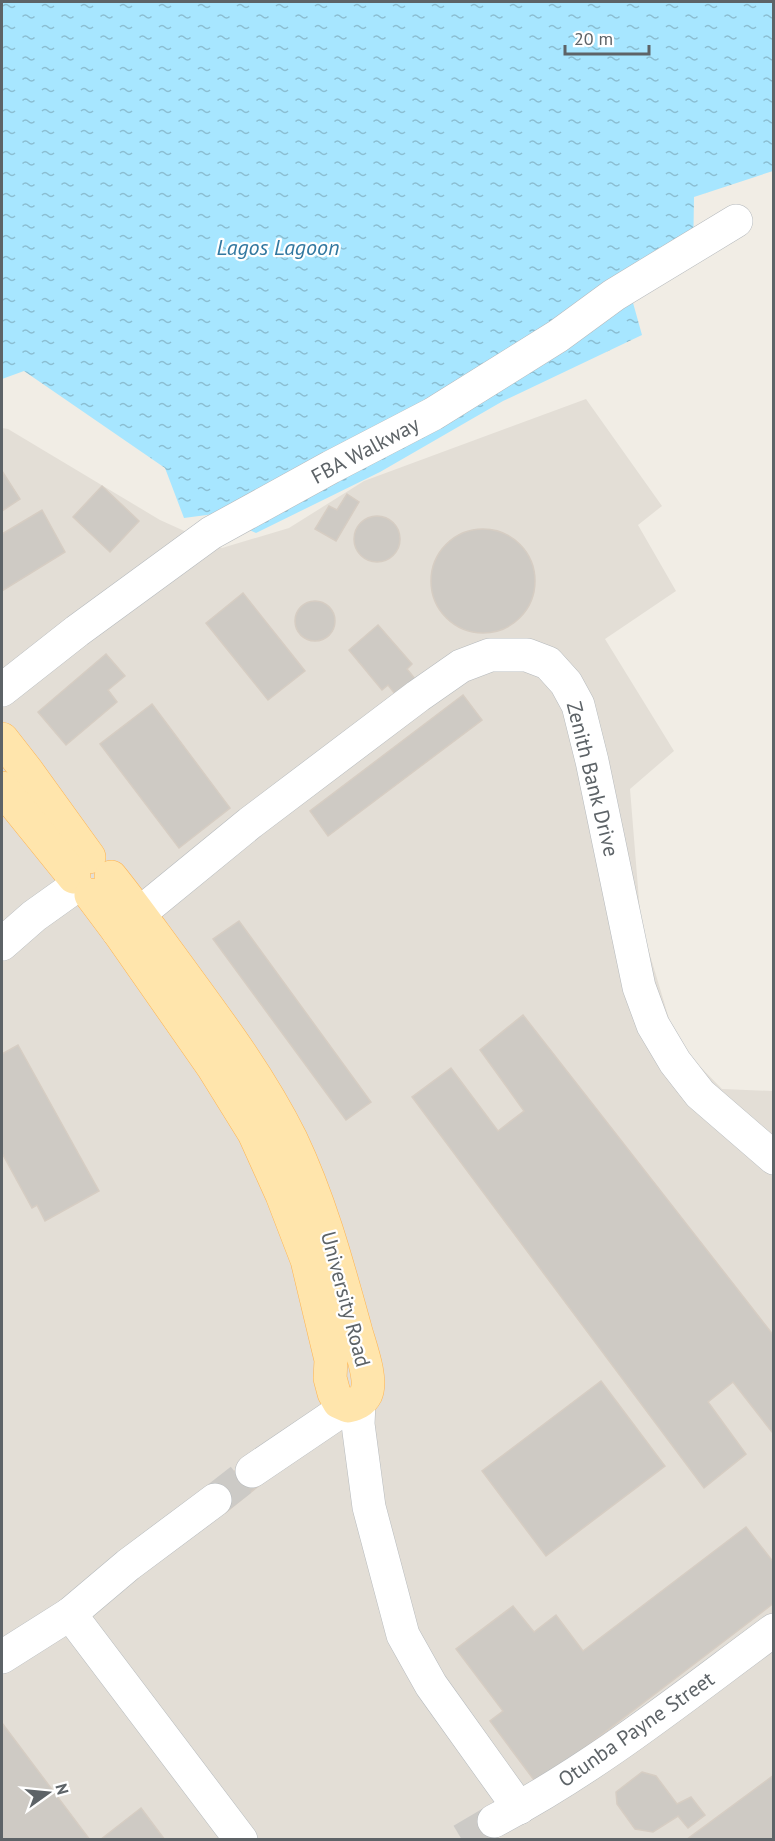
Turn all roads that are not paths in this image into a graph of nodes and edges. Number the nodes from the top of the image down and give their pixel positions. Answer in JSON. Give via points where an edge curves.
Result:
{"nodes":[{"id":1,"x":736,"y":221,"type":"dead end"},
{"id":2,"x":2,"y":690,"type":"edge"},
{"id":3,"x":2,"y":739,"type":"edge"},
{"id":4,"x":2,"y":788,"type":"edge"},
{"id":5,"x":88,"y":879,"type":"junction"},
{"id":6,"x":129,"y":922,"type":"junction"},
{"id":7,"x":2,"y":944,"type":"edge"},
{"id":8,"x":774,"y":1158,"type":"edge"},
{"id":9,"x":330,"y":1378,"type":"junction"},
{"id":10,"x":353,"y":1405,"type":"junction"},
{"id":11,"x":297,"y":1442,"type":"junction"},
{"id":12,"x":252,"y":1472,"type":"tunnel mouth"},
{"id":13,"x":215,"y":1500,"type":"tunnel mouth"},
{"id":14,"x":69,"y":1614,"type":"junction"},
{"id":15,"x":774,"y":1630,"type":"edge"},
{"id":16,"x":2,"y":1658,"type":"edge"},
{"id":17,"x":241,"y":1839,"type":"edge"}],
"edges":[{"from":1,"to":2,"type":"street","name":"FBA Walkway","via":[[614,295],[558,336],[433,414],[211,533]]},
{"from":3,"to":5,"type":"main road","name":"University Road","via":[[27,771]]},
{"from":4,"to":5,"type":"main road","name":"University Road"},
{"from":5,"to":6,"type":"main road","name":"University Road"},
{"from":5,"to":7,"type":"street","via":[[34,916]]},
{"from":6,"to":8,"type":"street","name":"Zenith Bank Drive","via":[[250,823],[460,666],[490,655],[527,655],[548,663],[566,683],[578,705],[639,987],[654,1025],[675,1062],[700,1094]]},
{"from":6,"to":9,"type":"main road","name":"University Road","via":[[254,1133],[282,1195],[307,1260],[331,1360]]},
{"from":6,"to":10,"type":"main road","name":"University Road","via":[[217,1018],[259,1080],[291,1140],[337,1258],[362,1352],[369,1383],[366,1394]]},
{"from":9,"to":10,"type":"main road","name":"University Road","via":[[339,1402]]},
{"from":9,"to":11,"type":"street"},
{"from":10,"to":11,"type":"street"},
{"from":10,"to":15,"type":"street","name":"Otunba Payne Street","via":[[369,1507],[403,1635],[506,1814],[614,1749]]},
{"from":11,"to":12,"type":"street"},
{"from":13,"to":14,"type":"street"},
{"from":14,"to":16,"type":"street"},
{"from":14,"to":17,"type":"street"}]}
